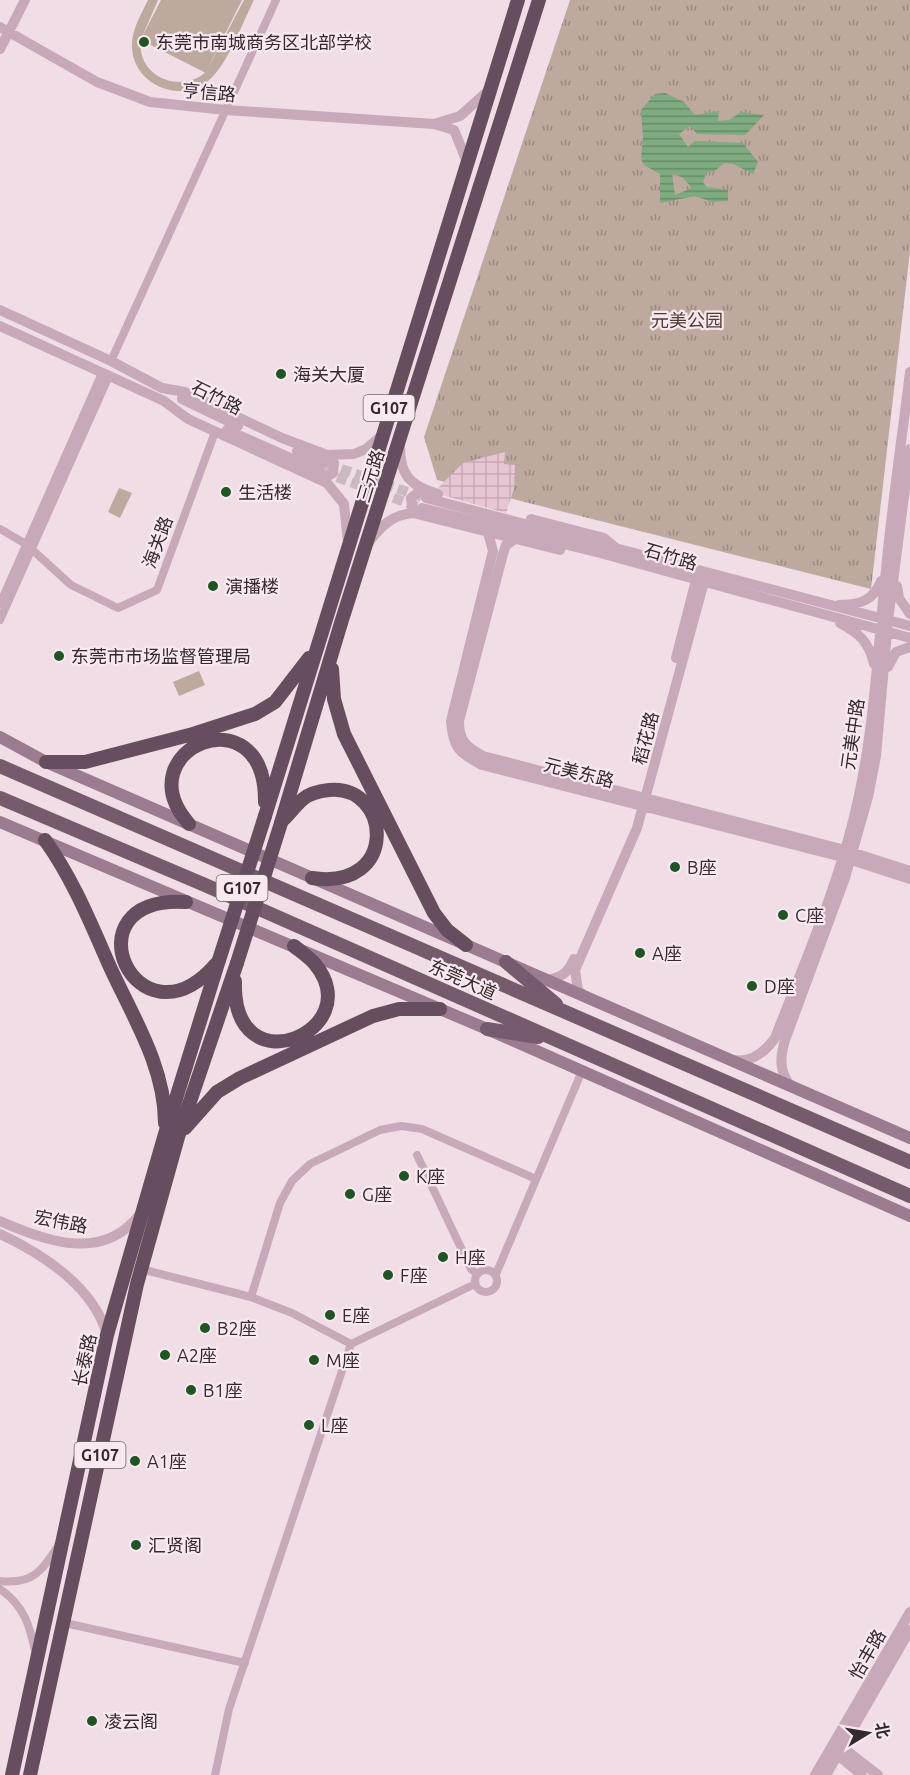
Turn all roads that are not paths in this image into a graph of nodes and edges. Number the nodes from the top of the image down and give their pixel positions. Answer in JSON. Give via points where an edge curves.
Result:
{"nodes":[{"id":1,"x":25,"y":0,"type":"edge"},
{"id":2,"x":276,"y":0,"type":"edge"},
{"id":3,"x":518,"y":0,"type":"edge"},
{"id":4,"x":539,"y":0,"type":"edge"},
{"id":5,"x":4,"y":29,"type":"edge"},
{"id":6,"x":0,"y":49,"type":"edge"},
{"id":7,"x":489,"y":90,"type":"junction"},
{"id":8,"x":226,"y":110,"type":"junction"},
{"id":9,"x":434,"y":124,"type":"junction"},
{"id":10,"x":467,"y":162,"type":"junction"},
{"id":11,"x":0,"y":310,"type":"edge"},
{"id":12,"x":0,"y":326,"type":"edge"},
{"id":13,"x":111,"y":361,"type":"junction"},
{"id":14,"x":910,"y":372,"type":"edge"},
{"id":15,"x":105,"y":374,"type":"junction"},
{"id":16,"x":164,"y":401,"type":"junction"},
{"id":17,"x":215,"y":432,"type":"junction"},
{"id":18,"x":380,"y":437,"type":"junction"},
{"id":19,"x":400,"y":441,"type":"junction"},
{"id":20,"x":910,"y":449,"type":"edge"},
{"id":21,"x":323,"y":467,"type":"junction"},
{"id":22,"x":421,"y":502,"type":"junction"},
{"id":23,"x":0,"y":529,"type":"edge"},
{"id":24,"x":488,"y":533,"type":"junction"},
{"id":25,"x":515,"y":539,"type":"junction"},
{"id":26,"x":368,"y":544,"type":"junction"},
{"id":27,"x":29,"y":546,"type":"junction"},
{"id":28,"x":348,"y":546,"type":"junction"},
{"id":29,"x":614,"y":552,"type":"junction"},
{"id":30,"x":891,"y":567,"type":"junction"},
{"id":31,"x":700,"y":581,"type":"junction"},
{"id":32,"x":0,"y":604,"type":"edge"},
{"id":33,"x":827,"y":610,"type":"junction"},
{"id":34,"x":910,"y":614,"type":"edge"},
{"id":35,"x":0,"y":620,"type":"edge"},
{"id":36,"x":884,"y":625,"type":"junction"},
{"id":37,"x":910,"y":626,"type":"edge"},
{"id":38,"x":910,"y":638,"type":"edge"},
{"id":39,"x":317,"y":646,"type":"junction"},
{"id":40,"x":910,"y":647,"type":"edge"},
{"id":41,"x":332,"y":654,"type":"junction"},
{"id":42,"x":880,"y":678,"type":"junction"},
{"id":43,"x":0,"y":737,"type":"edge"},
{"id":44,"x":46,"y":762,"type":"junction"},
{"id":45,"x":0,"y":766,"type":"edge"},
{"id":46,"x":0,"y":798,"type":"edge"},
{"id":47,"x":642,"y":801,"type":"junction"},
{"id":48,"x":265,"y":816,"type":"junction"},
{"id":49,"x":0,"y":822,"type":"edge"},
{"id":50,"x":281,"y":823,"type":"junction"},
{"id":51,"x":189,"y":824,"type":"junction"},
{"id":52,"x":45,"y":840,"type":"junction"},
{"id":53,"x":848,"y":855,"type":"junction"},
{"id":54,"x":910,"y":871,"type":"edge"},
{"id":55,"x":312,"y":878,"type":"junction"},
{"id":56,"x":910,"y":879,"type":"edge"},
{"id":57,"x":186,"y":902,"type":"junction"},
{"id":58,"x":466,"y":945,"type":"junction"},
{"id":59,"x":294,"y":946,"type":"junction"},
{"id":60,"x":219,"y":960,"type":"junction"},
{"id":61,"x":506,"y":962,"type":"junction"},
{"id":62,"x":237,"y":963,"type":"junction"},
{"id":63,"x":546,"y":980,"type":"junction"},
{"id":64,"x":584,"y":996,"type":"junction"},
{"id":65,"x":440,"y":1009,"type":"junction"},
{"id":66,"x":566,"y":1013,"type":"junction"},
{"id":67,"x":487,"y":1029,"type":"junction"},
{"id":68,"x":556,"y":1039,"type":"junction"},
{"id":69,"x":734,"y":1060,"type":"junction"},
{"id":70,"x":582,"y":1071,"type":"junction"},
{"id":71,"x":790,"y":1085,"type":"junction"},
{"id":72,"x":172,"y":1136,"type":"junction"},
{"id":73,"x":910,"y":1138,"type":"edge"},
{"id":74,"x":417,"y":1155,"type":"dead end"},
{"id":75,"x":910,"y":1162,"type":"edge"},
{"id":76,"x":536,"y":1179,"type":"junction"},
{"id":77,"x":910,"y":1196,"type":"edge"},
{"id":78,"x":142,"y":1212,"type":"junction"},
{"id":79,"x":910,"y":1216,"type":"edge"},
{"id":80,"x":0,"y":1221,"type":"edge"},
{"id":81,"x":0,"y":1234,"type":"edge"},
{"id":82,"x":141,"y":1269,"type":"junction"},
{"id":83,"x":477,"y":1274,"type":"junction"},
{"id":84,"x":496,"y":1274,"type":"junction"},
{"id":85,"x":476,"y":1284,"type":"junction"},
{"id":86,"x":251,"y":1297,"type":"junction"},
{"id":87,"x":107,"y":1335,"type":"junction"},
{"id":88,"x":351,"y":1344,"type":"junction"},
{"id":89,"x":65,"y":1534,"type":"junction"},
{"id":90,"x":0,"y":1581,"type":"edge"},
{"id":91,"x":0,"y":1589,"type":"edge"},
{"id":92,"x":910,"y":1612,"type":"edge"},
{"id":93,"x":64,"y":1623,"type":"junction"},
{"id":94,"x":910,"y":1630,"type":"edge"},
{"id":95,"x":37,"y":1661,"type":"junction"},
{"id":96,"x":245,"y":1663,"type":"junction"},
{"id":97,"x":837,"y":1749,"type":"junction"},
{"id":98,"x":12,"y":1775,"type":"edge"},
{"id":99,"x":30,"y":1775,"type":"edge"},
{"id":100,"x":215,"y":1775,"type":"edge"},
{"id":101,"x":815,"y":1775,"type":"edge"},
{"id":102,"x":826,"y":1775,"type":"edge"},
{"id":103,"x":862,"y":1775,"type":"edge"},
{"id":104,"x":878,"y":1775,"type":"edge"}],
"edges":[{"from":1,"to":5,"type":"street"},
{"from":2,"to":8,"type":"street"},
{"from":3,"to":7,"type":"highway","name":"三元路","number":"G107"},
{"from":4,"to":19,"type":"highway","name":"三元路","number":"G107"},
{"from":5,"to":6,"type":"street"},
{"from":5,"to":8,"type":"street","name":"亨信路","via":[[123,93],[164,104]]},
{"from":7,"to":9,"type":"street","via":[[460,116]]},
{"from":7,"to":10,"type":"highway","name":"三元路","number":"G107"},
{"from":8,"to":9,"type":"street","name":"亨信路"},
{"from":8,"to":13,"type":"street"},
{"from":9,"to":10,"type":"street","via":[[454,130]]},
{"from":10,"to":18,"type":"highway","name":"三元路","number":"G107"},
{"from":11,"to":13,"type":"street"},
{"from":12,"to":15,"type":"street"},
{"from":13,"to":21,"type":"street","via":[[162,388],[185,393],[282,438]]},
{"from":14,"to":30,"type":"street","name":"元美中路"},
{"from":15,"to":16,"type":"street"},
{"from":15,"to":27,"type":"street"},
{"from":16,"to":17,"type":"street"},
{"from":16,"to":21,"type":"street","name":"石竹路"},
{"from":17,"to":21,"type":"street"},
{"from":17,"to":27,"type":"street","name":"海关路","via":[[158,590],[118,608],[71,585]]},
{"from":18,"to":21,"type":"street","via":[[366,449]]},
{"from":18,"to":28,"type":"highway","name":"三元路","number":"G107"},
{"from":19,"to":22,"type":"street","via":[[404,475]]},
{"from":19,"to":26,"type":"highway","name":"三元路","number":"G107"},
{"from":20,"to":30,"type":"street","name":"元美中路"},
{"from":21,"to":28,"type":"street","via":[[344,504]]},
{"from":22,"to":24,"type":"street"},
{"from":22,"to":26,"type":"street","via":[[384,523]]},
{"from":22,"to":29,"type":"street","name":"石竹路"},
{"from":23,"to":27,"type":"street","name":"海关路"},
{"from":24,"to":25,"type":"street"},
{"from":24,"to":47,"type":"street","name":"元美东路","via":[[493,550],[452,721],[456,747],[482,765]]},
{"from":25,"to":29,"type":"street","via":[[598,559]]},
{"from":25,"to":47,"type":"street","name":"元美东路","via":[[503,554],[476,652],[459,721],[462,742],[483,756]]},
{"from":26,"to":41,"type":"highway","name":"三元路","number":"G107"},
{"from":27,"to":32,"type":"street"},
{"from":27,"to":35,"type":"street"},
{"from":28,"to":39,"type":"highway","name":"三元路","number":"G107"},
{"from":29,"to":31,"type":"street","name":"石竹路"},
{"from":29,"to":33,"type":"street","name":"石竹路"},
{"from":30,"to":33,"type":"street","via":[[867,601]]},
{"from":30,"to":34,"type":"street","via":[[899,598]]},
{"from":30,"to":36,"type":"street","name":"元美中路"},
{"from":31,"to":33,"type":"street","name":"石竹路"},
{"from":31,"to":47,"type":"street","name":"稻花路"},
{"from":33,"to":36,"type":"street","name":"石竹路"},
{"from":33,"to":42,"type":"street","via":[[861,634]]},
{"from":36,"to":37,"type":"street","name":"石竹路"},
{"from":36,"to":38,"type":"street","name":"石竹路"},
{"from":36,"to":42,"type":"street","name":"元美中路"},
{"from":39,"to":44,"type":"highway","via":[[275,702],[255,714],[85,762]]},
{"from":39,"to":48,"type":"highway","name":"三元路","number":"G107"},
{"from":40,"to":42,"type":"street","via":[[891,657]]},
{"from":41,"to":50,"type":"highway","name":"三元路","number":"G107"},
{"from":41,"to":58,"type":"highway","via":[[334,699],[344,734],[434,913]]},
{"from":42,"to":53,"type":"street","name":"元美中路","via":[[876,756]]},
{"from":43,"to":44,"type":"main road"},
{"from":44,"to":51,"type":"main road"},
{"from":45,"to":66,"type":"main road","name":"东莞大道"},
{"from":46,"to":68,"type":"main road","name":"东莞大道"},
{"from":47,"to":53,"type":"street","name":"元美东路"},
{"from":47,"to":63,"type":"street","name":"稻花路","via":[[569,970]]},
{"from":47,"to":64,"type":"street","name":"稻花路","via":[[637,828],[575,970],[578,990]]},
{"from":48,"to":51,"type":"highway","via":[[264,784],[254,757],[246,747],[221,739],[197,744],[186,751],[173,772],[173,800]]},
{"from":48,"to":60,"type":"highway","name":"三元路","number":"G107","bridge":true},
{"from":49,"to":52,"type":"main road"},
{"from":50,"to":55,"type":"highway","via":[[304,798],[332,789],[355,795],[372,812],[377,840],[361,871],[340,880]]},
{"from":50,"to":62,"type":"highway","name":"三元路","number":"G107","bridge":true},
{"from":51,"to":55,"type":"main road"},
{"from":52,"to":57,"type":"main road"},
{"from":52,"to":72,"type":"highway","via":[[78,896],[156,1065]]},
{"from":53,"to":54,"type":"street","name":"元美东路"},
{"from":53,"to":56,"type":"street","name":"元美东路"},
{"from":53,"to":69,"type":"street","name":"元美中路","via":[[775,1038],[751,1059]]},
{"from":53,"to":71,"type":"street","name":"元美中路","via":[[784,1040],[782,1071]]},
{"from":55,"to":58,"type":"main road"},
{"from":57,"to":59,"type":"main road"},
{"from":57,"to":60,"type":"highway","via":[[164,901],[135,912],[123,931],[124,963],[147,988],[172,993],[196,982]]},
{"from":58,"to":61,"type":"main road"},
{"from":59,"to":62,"type":"highway","via":[[315,964],[325,983],[328,1002],[314,1028],[292,1040],[267,1041],[251,1032],[235,1002]]},
{"from":59,"to":65,"type":"main road"},
{"from":60,"to":72,"type":"highway","name":"长泰路","number":"G107"},
{"from":61,"to":63,"type":"main road"},
{"from":61,"to":66,"type":"main road"},
{"from":62,"to":72,"type":"highway","name":"长泰路","number":"G107"},
{"from":63,"to":64,"type":"main road"},
{"from":64,"to":69,"type":"main road"},
{"from":65,"to":67,"type":"main road"},
{"from":65,"to":72,"type":"highway","via":[[399,1009],[373,1016],[240,1078],[211,1097]]},
{"from":66,"to":75,"type":"main road","name":"东莞大道"},
{"from":67,"to":68,"type":"main road"},
{"from":67,"to":70,"type":"main road"},
{"from":68,"to":77,"type":"main road","name":"东莞大道"},
{"from":69,"to":71,"type":"main road"},
{"from":70,"to":76,"type":"street"},
{"from":70,"to":79,"type":"main road"},
{"from":71,"to":73,"type":"main road"},
{"from":72,"to":78,"type":"highway","name":"长泰路","number":"G107"},
{"from":72,"to":82,"type":"highway","name":"长泰路","number":"G107"},
{"from":74,"to":83,"type":"street","via":[[471,1269]]},
{"from":76,"to":84,"type":"street"},
{"from":76,"to":86,"type":"street","via":[[422,1129],[401,1126],[380,1130],[310,1164],[292,1181],[280,1203]]},
{"from":78,"to":80,"type":"street","name":"宏伟路","via":[[124,1233],[92,1244],[52,1239]]},
{"from":78,"to":87,"type":"highway","name":"长泰路","number":"G107"},
{"from":81,"to":87,"type":"street","name":"宏伟路","via":[[40,1256],[81,1290],[96,1305]]},
{"from":82,"to":86,"type":"street"},
{"from":82,"to":93,"type":"highway","name":"长泰路","number":"G107"},
{"from":83,"to":84,"type":"street","via":[[486,1269]]},
{"from":83,"to":85,"type":"street"},
{"from":84,"to":85,"type":"street","via":[[497,1284],[490,1292],[483,1292]]},
{"from":85,"to":88,"type":"street"},
{"from":86,"to":88,"type":"street"},
{"from":87,"to":89,"type":"highway","name":"长泰路","number":"G107"},
{"from":88,"to":96,"type":"street"},
{"from":89,"to":90,"type":"street","via":[[39,1573],[15,1582]]},
{"from":89,"to":95,"type":"highway","name":"长泰路","number":"G107"},
{"from":91,"to":95,"type":"street","via":[[25,1614]]},
{"from":92,"to":97,"type":"street","name":"怡丰路"},
{"from":93,"to":96,"type":"street"},
{"from":93,"to":99,"type":"highway","name":"长泰路","number":"G107"},
{"from":94,"to":97,"type":"street","name":"怡丰路"},
{"from":95,"to":98,"type":"highway","name":"长泰路","number":"G107"},
{"from":96,"to":100,"type":"street","via":[[229,1709]]},
{"from":97,"to":101,"type":"street","name":"怡丰路"},
{"from":97,"to":102,"type":"street","name":"怡丰路"},
{"from":97,"to":103,"type":"street"},
{"from":97,"to":104,"type":"street"}]}
